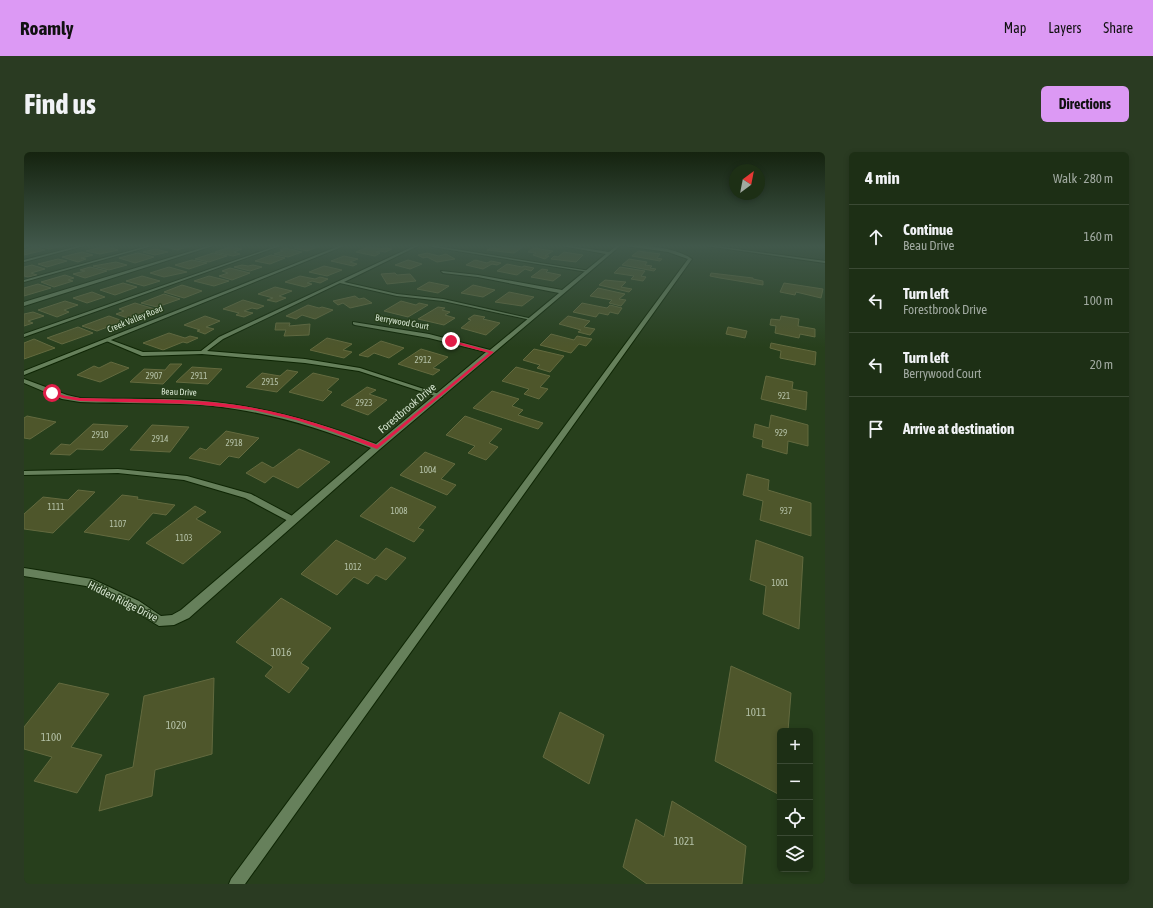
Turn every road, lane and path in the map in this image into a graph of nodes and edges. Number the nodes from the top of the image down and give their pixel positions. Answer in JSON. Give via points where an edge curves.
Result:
{"nodes":[{"id":1,"x":101,"y":280,"type":"edge"},
{"id":2,"x":182,"y":280,"type":"edge"},
{"id":3,"x":256,"y":280,"type":"edge"},
{"id":4,"x":344,"y":280,"type":"edge"},
{"id":5,"x":500,"y":280,"type":"edge"},
{"id":6,"x":577,"y":280,"type":"edge"},
{"id":7,"x":674,"y":280,"type":"edge"},
{"id":8,"x":340,"y":282,"type":"junction"},
{"id":9,"x":563,"y":292,"type":"junction"},
{"id":10,"x":24,"y":304,"type":"edge"},
{"id":11,"x":531,"y":319,"type":"junction"},
{"id":12,"x":355,"y":323,"type":"dead end"},
{"id":13,"x":24,"y":336,"type":"edge"},
{"id":14,"x":106,"y":340,"type":"junction"},
{"id":15,"x":202,"y":352,"type":"junction"},
{"id":16,"x":492,"y":352,"type":"junction"},
{"id":17,"x":24,"y":373,"type":"edge"},
{"id":18,"x":24,"y":382,"type":"edge"},
{"id":19,"x":440,"y":396,"type":"junction"},
{"id":20,"x":377,"y":447,"type":"junction"},
{"id":21,"x":24,"y":473,"type":"edge"},
{"id":22,"x":293,"y":520,"type":"junction"},
{"id":23,"x":24,"y":572,"type":"edge"},
{"id":24,"x":174,"y":620,"type":"joint"},
{"id":25,"x":236,"y":884,"type":"edge"}],
"edges":[{"from":1,"to":10,"type":"street"},
{"from":2,"to":13,"type":"lane"},
{"from":3,"to":14,"type":"street","name":"Creek Valley Road"},
{"from":4,"to":8,"type":"lane"},
{"from":5,"to":9,"type":"street"},
{"from":6,"to":9,"type":"street","name":"Forestbrook Drive"},
{"from":7,"to":25,"type":"lane"},
{"from":8,"to":11,"type":"lane"},
{"from":8,"to":15,"type":"lane","via":[[221,338]]},
{"from":9,"to":11,"type":"street","name":"Forestbrook Drive"},
{"from":11,"to":16,"type":"street","name":"Forestbrook Drive"},
{"from":12,"to":16,"type":"street","name":"Berrywood Court","via":[[429,336]]},
{"from":14,"to":15,"type":"lane","via":[[142,354]]},
{"from":14,"to":17,"type":"street","name":"Creek Valley Road"},
{"from":15,"to":19,"type":"lane","via":[[305,361],[360,370]]},
{"from":16,"to":19,"type":"street","name":"Forestbrook Drive"},
{"from":18,"to":20,"type":"street","name":"Beau Drive","via":[[80,400],[193,402],[253,409],[335,431]]},
{"from":19,"to":20,"type":"street","name":"Forestbrook Drive"},
{"from":20,"to":22,"type":"street","name":"Forestbrook Drive"},
{"from":21,"to":22,"type":"lane","via":[[118,471],[184,478],[248,496]]},
{"from":22,"to":24,"type":"street","name":"Forestbrook Drive","via":[[185,614]]},
{"from":23,"to":24,"type":"street","name":"Hidden Ridge Drive","via":[[88,582],[135,605],[159,621]]}]}
